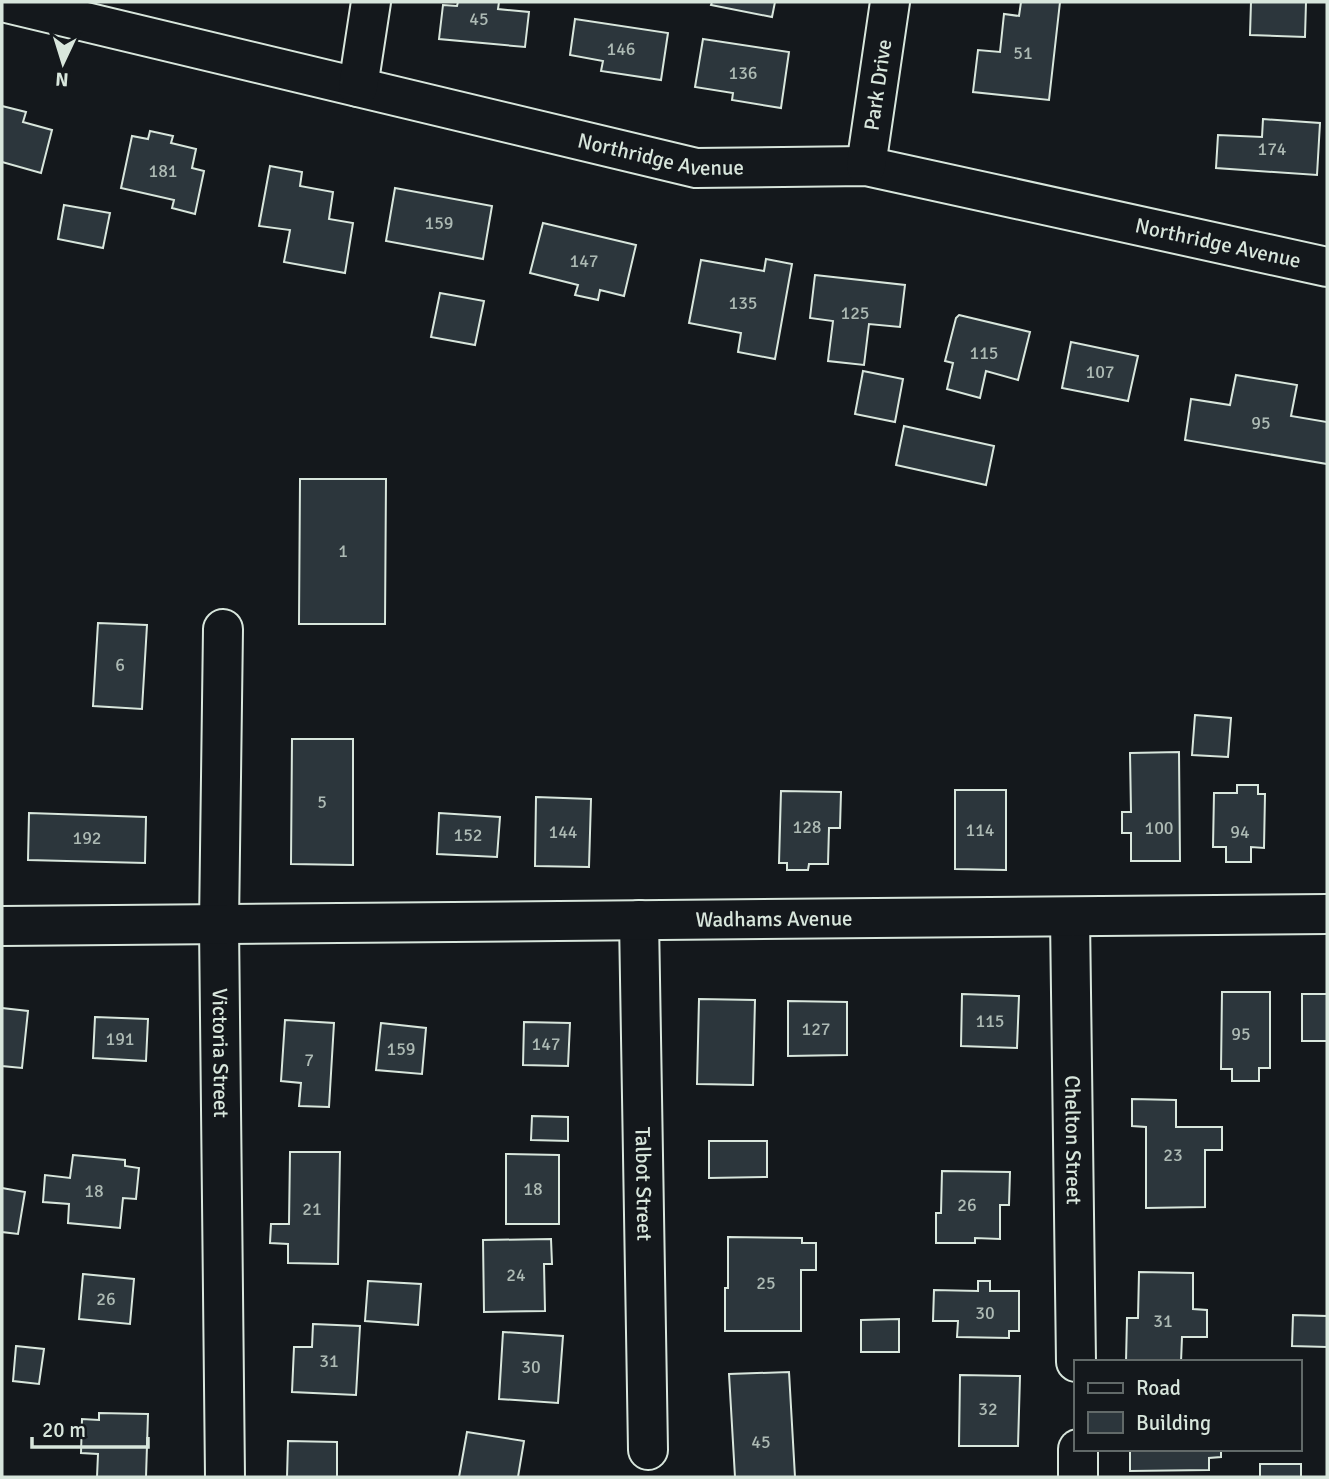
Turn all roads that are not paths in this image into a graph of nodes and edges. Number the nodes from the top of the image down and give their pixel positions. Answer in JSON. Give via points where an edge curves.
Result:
{"nodes":[{"id":1,"x":2,"y":2,"type":"edge"},
{"id":2,"x":370,"y":2,"type":"edge"},
{"id":3,"x":890,"y":2,"type":"edge"},
{"id":4,"x":358,"y":88,"type":"junction"},
{"id":5,"x":866,"y":166,"type":"junction"},
{"id":6,"x":1327,"y":267,"type":"edge"},
{"id":7,"x":223,"y":629,"type":"dead end"},
{"id":8,"x":1327,"y":914,"type":"edge"},
{"id":9,"x":1070,"y":918,"type":"junction"},
{"id":10,"x":639,"y":920,"type":"junction"},
{"id":11,"x":219,"y":925,"type":"junction"},
{"id":12,"x":2,"y":926,"type":"edge"},
{"id":13,"x":1076,"y":1360,"type":"edge"},
{"id":14,"x":648,"y":1450,"type":"dead end"},
{"id":15,"x":1077,"y":1451,"type":"edge"},
{"id":16,"x":225,"y":1477,"type":"edge"},
{"id":17,"x":1078,"y":1477,"type":"edge"}],
"edges":[{"from":1,"to":4,"type":"street","name":"Northridge Avenue"},
{"from":2,"to":4,"type":"street"},
{"from":3,"to":5,"type":"street","name":"Park Drive"},
{"from":4,"to":5,"type":"street","name":"Northridge Avenue","via":[[696,168]]},
{"from":5,"to":6,"type":"street","name":"Northridge Avenue"},
{"from":7,"to":11,"type":"street","name":"Victoria Street"},
{"from":8,"to":9,"type":"street","name":"Wadhams Avenue"},
{"from":9,"to":10,"type":"street","name":"Wadhams Avenue"},
{"from":9,"to":13,"type":"street","name":"Chelton Street"},
{"from":10,"to":11,"type":"street","name":"Wadhams Avenue"},
{"from":10,"to":14,"type":"street","name":"Talbot Street"},
{"from":11,"to":12,"type":"street","name":"Wadhams Avenue"},
{"from":11,"to":16,"type":"street","name":"Victoria Street"},
{"from":15,"to":17,"type":"street"}]}
